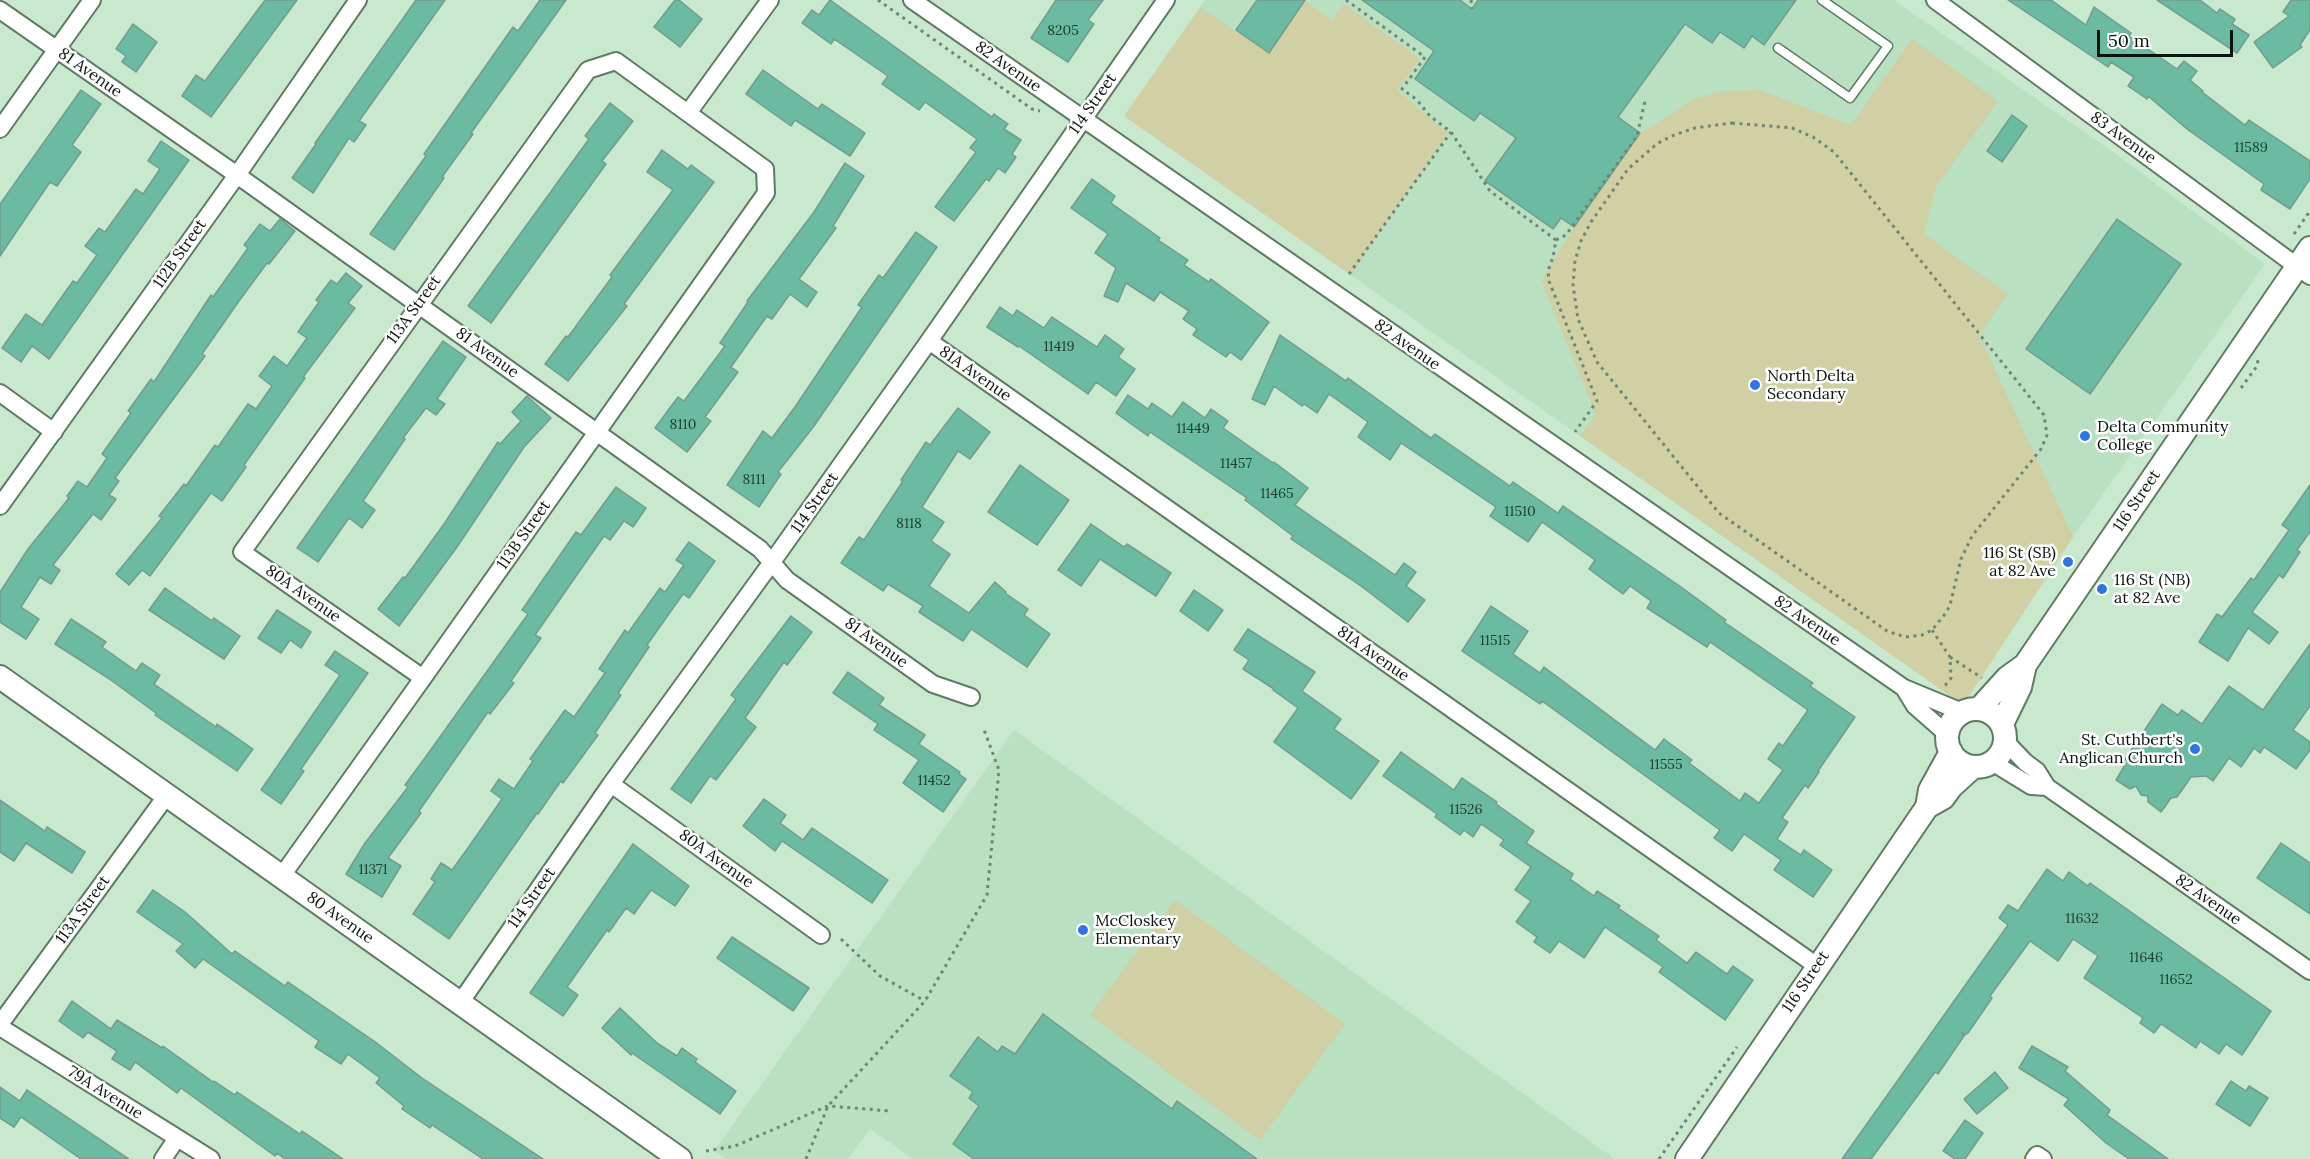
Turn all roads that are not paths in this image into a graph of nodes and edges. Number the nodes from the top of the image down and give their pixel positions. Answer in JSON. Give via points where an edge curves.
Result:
{"nodes":[{"id":1,"x":92,"y":0,"type":"edge"},
{"id":2,"x":358,"y":0,"type":"edge"},
{"id":3,"x":770,"y":0,"type":"edge"},
{"id":4,"x":912,"y":0,"type":"edge"},
{"id":5,"x":1166,"y":0,"type":"edge"},
{"id":6,"x":1822,"y":0,"type":"edge"},
{"id":7,"x":1935,"y":0,"type":"edge"},
{"id":8,"x":0,"y":10,"type":"edge"},
{"id":9,"x":1778,"y":48,"type":"dead end"},
{"id":10,"x":56,"y":50,"type":"junction"},
{"id":11,"x":688,"y":113,"type":"junction"},
{"id":12,"x":1084,"y":118,"type":"junction"},
{"id":13,"x":0,"y":129,"type":"edge"},
{"id":14,"x":237,"y":175,"type":"junction"},
{"id":15,"x":2302,"y":257,"type":"edge"},
{"id":16,"x":418,"y":304,"type":"junction"},
{"id":17,"x":929,"y":341,"type":"junction"},
{"id":18,"x":0,"y":393,"type":"edge"},
{"id":19,"x":54,"y":432,"type":"junction"},
{"id":20,"x":597,"y":432,"type":"junction"},
{"id":21,"x":0,"y":506,"type":"edge"},
{"id":22,"x":242,"y":552,"type":"joint"},
{"id":23,"x":772,"y":562,"type":"junction"},
{"id":24,"x":2025,"y":665,"type":"junction"},
{"id":25,"x":0,"y":677,"type":"edge"},
{"id":26,"x":423,"y":678,"type":"junction"},
{"id":27,"x":1904,"y":688,"type":"junction"},
{"id":28,"x":971,"y":696,"type":"dead end"},
{"id":29,"x":1970,"y":711,"type":"junction"},
{"id":30,"x":2003,"y":732,"type":"junction"},
{"id":31,"x":1949,"y":743,"type":"junction"},
{"id":32,"x":1983,"y":764,"type":"junction"},
{"id":33,"x":611,"y":784,"type":"junction"},
{"id":34,"x":2047,"y":787,"type":"junction"},
{"id":35,"x":167,"y":795,"type":"junction"},
{"id":36,"x":1927,"y":807,"type":"junction"},
{"id":37,"x":281,"y":877,"type":"junction"},
{"id":38,"x":821,"y":934,"type":"dead end"},
{"id":39,"x":1817,"y":966,"type":"junction"},
{"id":40,"x":2310,"y":971,"type":"edge"},
{"id":41,"x":460,"y":1003,"type":"junction"},
{"id":42,"x":0,"y":1026,"type":"edge"},
{"id":43,"x":177,"y":1138,"type":"junction"},
{"id":44,"x":163,"y":1159,"type":"edge"},
{"id":45,"x":211,"y":1159,"type":"edge"},
{"id":46,"x":680,"y":1159,"type":"edge"},
{"id":47,"x":1687,"y":1159,"type":"edge"}],
"edges":[{"from":1,"to":10,"type":"street"},
{"from":2,"to":14,"type":"street","name":"112B Street"},
{"from":3,"to":11,"type":"street"},
{"from":4,"to":12,"type":"street","name":"82 Avenue"},
{"from":5,"to":12,"type":"street","name":"114 Street"},
{"from":6,"to":9,"type":"lane","via":[[1888,46],[1850,98]]},
{"from":7,"to":15,"type":"street","name":"83 Avenue"},
{"from":8,"to":10,"type":"street","name":"81 Avenue"},
{"from":10,"to":13,"type":"street"},
{"from":10,"to":14,"type":"street","name":"81 Avenue"},
{"from":11,"to":16,"type":"street","name":"113A Street","via":[[616,61],[588,70]]},
{"from":11,"to":20,"type":"street","name":"113B Street","via":[[765,169],[766,193]]},
{"from":12,"to":17,"type":"street","name":"114 Street"},
{"from":12,"to":27,"type":"street","name":"82 Avenue"},
{"from":14,"to":16,"type":"street","name":"81 Avenue"},
{"from":14,"to":19,"type":"street","name":"112B Street"},
{"from":15,"to":24,"type":"street","name":"116 Street"},
{"from":16,"to":20,"type":"street","name":"81 Avenue"},
{"from":16,"to":22,"type":"street","name":"113A Street"},
{"from":17,"to":23,"type":"street","name":"114 Street"},
{"from":17,"to":39,"type":"street","name":"81A Avenue"},
{"from":18,"to":19,"type":"street"},
{"from":19,"to":21,"type":"street","name":"112B Street"},
{"from":20,"to":23,"type":"street","name":"81 Avenue","via":[[760,549]]},
{"from":20,"to":26,"type":"street","name":"113B Street"},
{"from":22,"to":26,"type":"street","name":"80A Avenue"},
{"from":23,"to":28,"type":"street","name":"81 Avenue","via":[[788,580],[933,684]]},
{"from":23,"to":33,"type":"street","name":"114 Street"},
{"from":24,"to":29,"type":"street","name":"116 Street"},
{"from":24,"to":30,"type":"street","name":"116 Street"},
{"from":25,"to":35,"type":"street","name":"80 Avenue"},
{"from":26,"to":37,"type":"street","name":"113B Street"},
{"from":27,"to":29,"type":"street","name":"82 Avenue"},
{"from":27,"to":31,"type":"street","name":"82 Avenue"},
{"from":29,"to":30,"type":"street","via":[[1996,717]]},
{"from":29,"to":31,"type":"street","via":[[1950,725]]},
{"from":30,"to":32,"type":"street","via":[[1998,756]]},
{"from":30,"to":34,"type":"street","name":"82 Avenue"},
{"from":31,"to":32,"type":"street","via":[[1957,759]]},
{"from":31,"to":36,"type":"street","name":"116 Street"},
{"from":32,"to":34,"type":"street","name":"82 Avenue","via":[[2031,786]]},
{"from":32,"to":36,"type":"street","name":"116 Street"},
{"from":33,"to":38,"type":"street","name":"80A Avenue"},
{"from":33,"to":41,"type":"street","name":"114 Street"},
{"from":34,"to":40,"type":"street","name":"82 Avenue"},
{"from":35,"to":37,"type":"street","name":"80 Avenue"},
{"from":35,"to":42,"type":"street","name":"113A Street"},
{"from":36,"to":39,"type":"street","name":"116 Street"},
{"from":37,"to":41,"type":"street","name":"80 Avenue"},
{"from":39,"to":47,"type":"street","name":"116 Street"},
{"from":41,"to":46,"type":"street","name":"80 Avenue"},
{"from":42,"to":43,"type":"street","name":"79A Avenue"},
{"from":43,"to":44,"type":"street"},
{"from":43,"to":45,"type":"street","name":"79A Avenue"}]}
